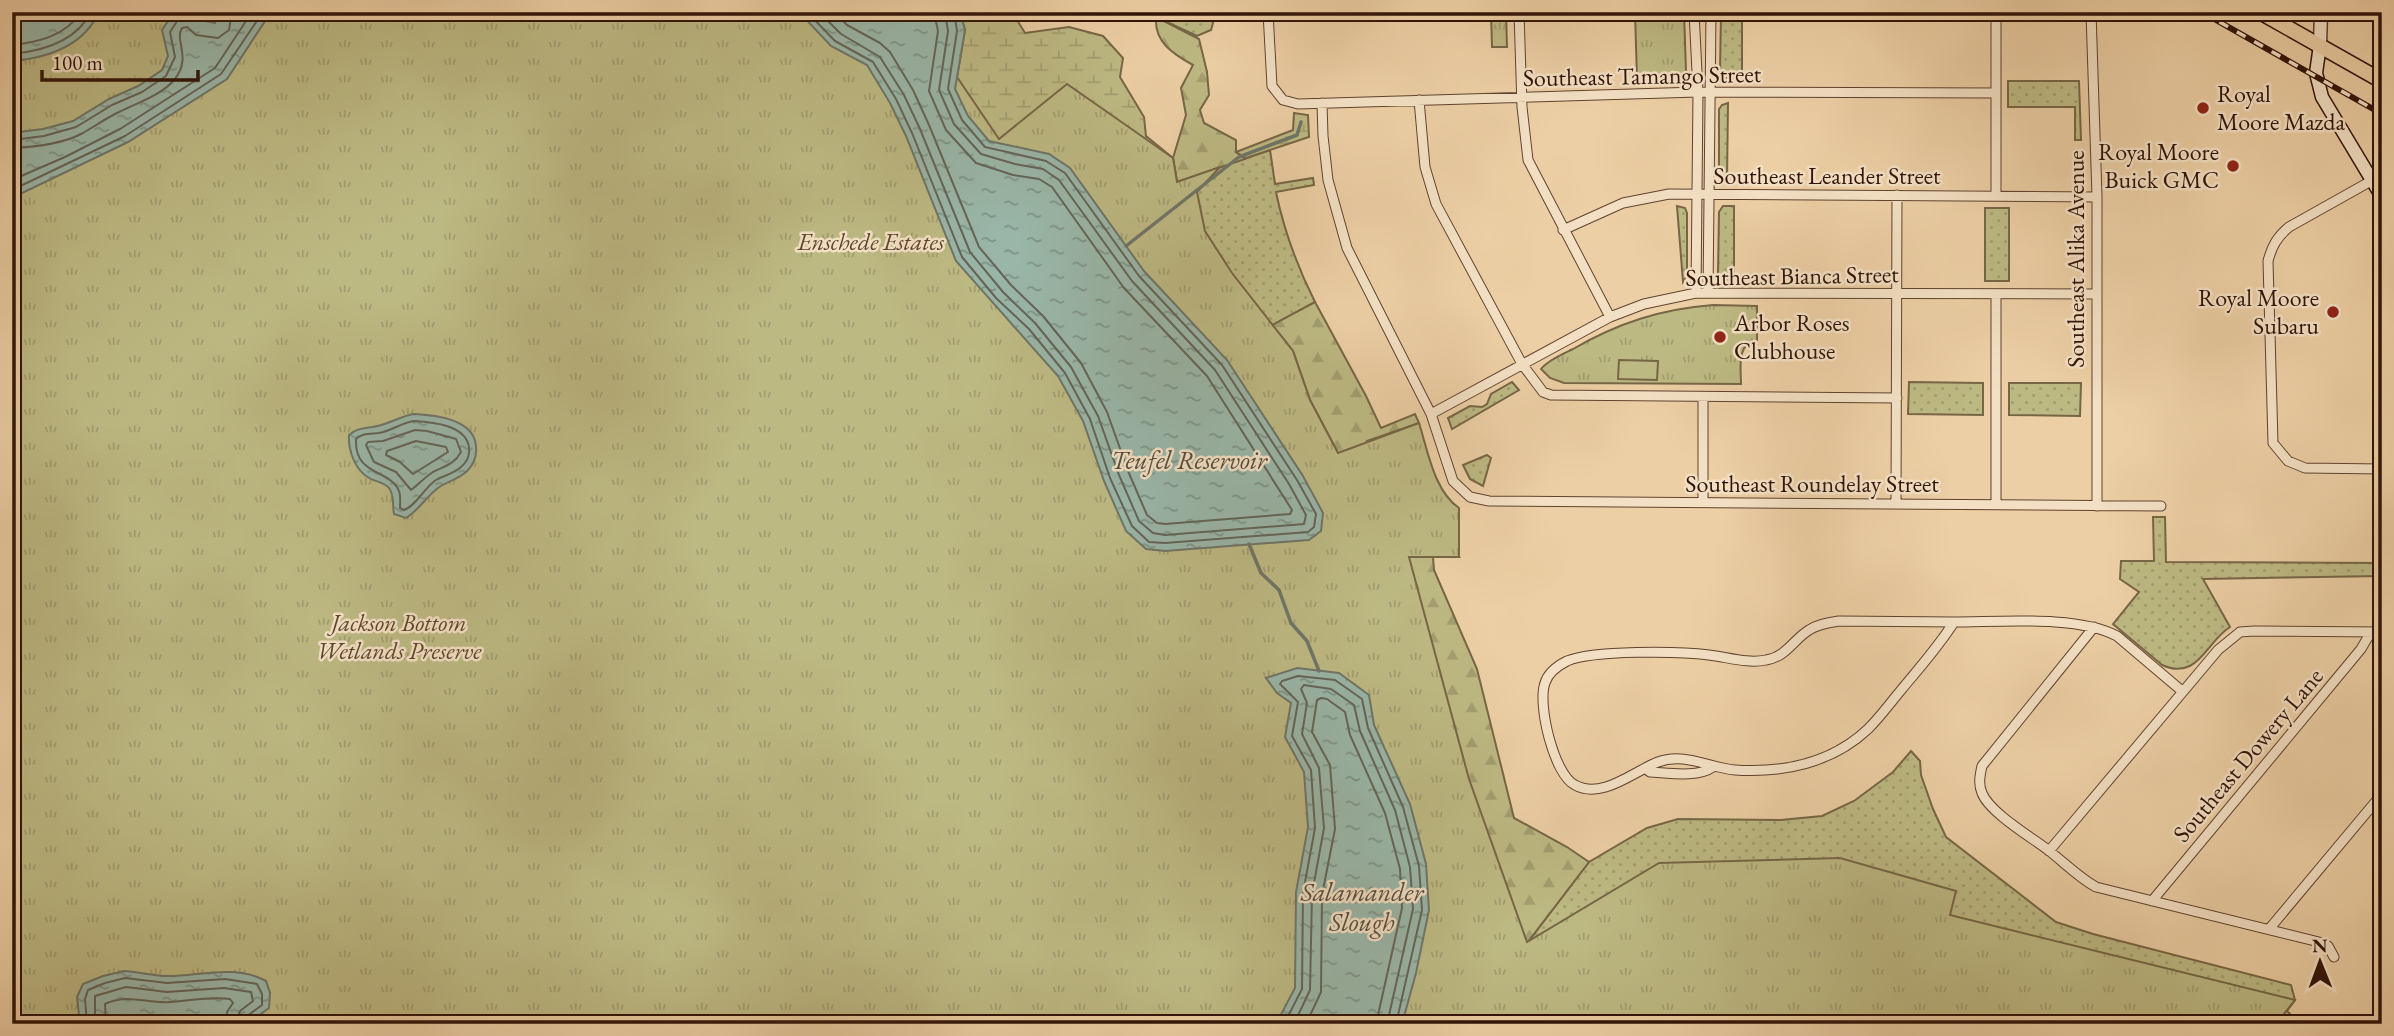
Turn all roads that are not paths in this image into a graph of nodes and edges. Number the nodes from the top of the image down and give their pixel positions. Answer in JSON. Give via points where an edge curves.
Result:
{"nodes":[{"id":1,"x":1268,"y":12,"type":"edge"},
{"id":2,"x":1519,"y":12,"type":"edge"},
{"id":3,"x":1694,"y":12,"type":"edge"},
{"id":4,"x":1711,"y":12,"type":"edge"},
{"id":5,"x":1996,"y":12,"type":"edge"},
{"id":6,"x":2091,"y":12,"type":"edge"},
{"id":7,"x":2260,"y":12,"type":"edge"},
{"id":8,"x":2321,"y":12,"type":"edge"},
{"id":9,"x":2320,"y":45,"type":"junction"},
{"id":10,"x":2382,"y":81,"type":"edge"},
{"id":11,"x":1698,"y":92,"type":"junction"},
{"id":12,"x":1710,"y":92,"type":"junction"},
{"id":13,"x":1996,"y":93,"type":"junction"},
{"id":14,"x":1521,"y":96,"type":"junction"},
{"id":15,"x":1419,"y":100,"type":"junction"},
{"id":16,"x":1322,"y":103,"type":"junction"},
{"id":17,"x":2371,"y":181,"type":"junction"},
{"id":18,"x":1696,"y":194,"type":"junction"},
{"id":19,"x":1709,"y":194,"type":"junction"},
{"id":20,"x":1897,"y":195,"type":"junction"},
{"id":21,"x":1996,"y":195,"type":"junction"},
{"id":22,"x":2096,"y":197,"type":"junction"},
{"id":23,"x":2382,"y":197,"type":"edge"},
{"id":24,"x":1563,"y":230,"type":"junction"},
{"id":25,"x":1696,"y":293,"type":"junction"},
{"id":26,"x":1708,"y":293,"type":"junction"},
{"id":27,"x":1895,"y":293,"type":"junction"},
{"id":28,"x":2096,"y":294,"type":"junction"},
{"id":29,"x":1996,"y":295,"type":"junction"},
{"id":30,"x":1610,"y":317,"type":"junction"},
{"id":31,"x":1522,"y":364,"type":"junction"},
{"id":32,"x":1703,"y":397,"type":"junction"},
{"id":33,"x":1897,"y":398,"type":"junction"},
{"id":34,"x":1431,"y":414,"type":"junction"},
{"id":35,"x":2382,"y":469,"type":"edge"},
{"id":36,"x":1703,"y":502,"type":"junction"},
{"id":37,"x":1896,"y":503,"type":"junction"},
{"id":38,"x":1996,"y":504,"type":"junction"},
{"id":39,"x":2097,"y":506,"type":"junction"},
{"id":40,"x":2161,"y":506,"type":"dead end"},
{"id":41,"x":1954,"y":622,"type":"junction"},
{"id":42,"x":2094,"y":627,"type":"junction"},
{"id":43,"x":2371,"y":632,"type":"junction"},
{"id":44,"x":2382,"y":632,"type":"edge"},
{"id":45,"x":2182,"y":691,"type":"junction"},
{"id":46,"x":2382,"y":794,"type":"edge"},
{"id":47,"x":2049,"y":851,"type":"junction"},
{"id":48,"x":2152,"y":901,"type":"junction"},
{"id":49,"x":2270,"y":928,"type":"junction"},
{"id":50,"x":2334,"y":957,"type":"dead end"}],
"edges":[{"from":1,"to":16,"type":"street","name":"Southeast Tamango Street","via":[[1272,86],[1289,102]]},
{"from":2,"to":14,"type":"street"},
{"from":3,"to":11,"type":"street"},
{"from":4,"to":12,"type":"street"},
{"from":5,"to":13,"type":"street"},
{"from":6,"to":22,"type":"street","name":"Southeast Alika Avenue"},
{"from":7,"to":9,"type":"main road"},
{"from":8,"to":9,"type":"main road"},
{"from":9,"to":10,"type":"main road"},
{"from":9,"to":17,"type":"main road","via":[[2316,73],[2322,97]]},
{"from":11,"to":12,"type":"street","name":"Southeast Tamango Street"},
{"from":11,"to":14,"type":"street","name":"Southeast Tamango Street"},
{"from":11,"to":18,"type":"street"},
{"from":12,"to":13,"type":"street","name":"Southeast Tamango Street"},
{"from":12,"to":19,"type":"street"},
{"from":13,"to":21,"type":"street"},
{"from":14,"to":15,"type":"street","name":"Southeast Tamango Street"},
{"from":14,"to":24,"type":"street","via":[[1528,160]]},
{"from":15,"to":16,"type":"street","name":"Southeast Tamango Street"},
{"from":15,"to":31,"type":"street","via":[[1425,167],[1436,204]]},
{"from":16,"to":34,"type":"street","via":[[1328,180],[1347,248]]},
{"from":17,"to":23,"type":"main road"},
{"from":17,"to":35,"type":"street","via":[[2289,227],[2272,247],[2268,261],[2270,385],[2273,443],[2291,464]]},
{"from":18,"to":19,"type":"street","name":"Southeast Leander Street"},
{"from":18,"to":24,"type":"street","name":"Southeast Leander Street","via":[[1639,199]]},
{"from":18,"to":25,"type":"street"},
{"from":19,"to":20,"type":"street","name":"Southeast Leander Street"},
{"from":19,"to":26,"type":"street"},
{"from":20,"to":21,"type":"street","name":"Southeast Leander Street"},
{"from":20,"to":27,"type":"street"},
{"from":21,"to":22,"type":"street","name":"Southeast Leander Street"},
{"from":22,"to":28,"type":"street","name":"Southeast Alika Avenue"},
{"from":24,"to":30,"type":"street"},
{"from":25,"to":26,"type":"street","name":"Southeast Bianca Street"},
{"from":25,"to":30,"type":"street","name":"Southeast Bianca Street"},
{"from":26,"to":27,"type":"street","name":"Southeast Bianca Street"},
{"from":27,"to":29,"type":"street","name":"Southeast Bianca Street"},
{"from":27,"to":33,"type":"street"},
{"from":28,"to":29,"type":"street","name":"Southeast Bianca Street"},
{"from":28,"to":39,"type":"street","name":"Southeast Alika Avenue"},
{"from":29,"to":38,"type":"street"},
{"from":30,"to":31,"type":"street","name":"Southeast Bianca Street"},
{"from":31,"to":32,"type":"street","via":[[1542,392],[1551,395]]},
{"from":31,"to":34,"type":"street","name":"Southeast Bianca Street"},
{"from":32,"to":33,"type":"street"},
{"from":32,"to":36,"type":"street"},
{"from":33,"to":37,"type":"street"},
{"from":34,"to":36,"type":"street","name":"Southeast Roundelay Street","via":[[1453,481],[1470,497],[1489,501]]},
{"from":36,"to":37,"type":"street","name":"Southeast Roundelay Street"},
{"from":37,"to":38,"type":"street","name":"Southeast Roundelay Street"},
{"from":38,"to":39,"type":"street","name":"Southeast Roundelay Street"},
{"from":39,"to":40,"type":"street","name":"Southeast Roundelay Street"},
{"from":41,"to":41,"type":"street","via":[[1839,621],[1807,631],[1787,651],[1765,661],[1691,653],[1569,660],[1552,671],[1544,685],[1545,720],[1567,780],[1587,789],[1600,789],[1674,759],[1758,771],[1797,767],[1851,743],[1877,718]]},
{"from":41,"to":42,"type":"street"},
{"from":42,"to":45,"type":"street","via":[[2117,636]]},
{"from":42,"to":47,"type":"street","via":[[1989,755],[1980,775],[1986,800]]},
{"from":43,"to":44,"type":"street"},
{"from":43,"to":45,"type":"street","via":[[2240,632]]},
{"from":43,"to":48,"type":"street","name":"Southeast Dowery Lane"},
{"from":45,"to":47,"type":"street"},
{"from":46,"to":49,"type":"street"},
{"from":47,"to":48,"type":"street","via":[[2096,887]]},
{"from":48,"to":49,"type":"street"},
{"from":49,"to":50,"type":"street","via":[[2328,946]]}]}
